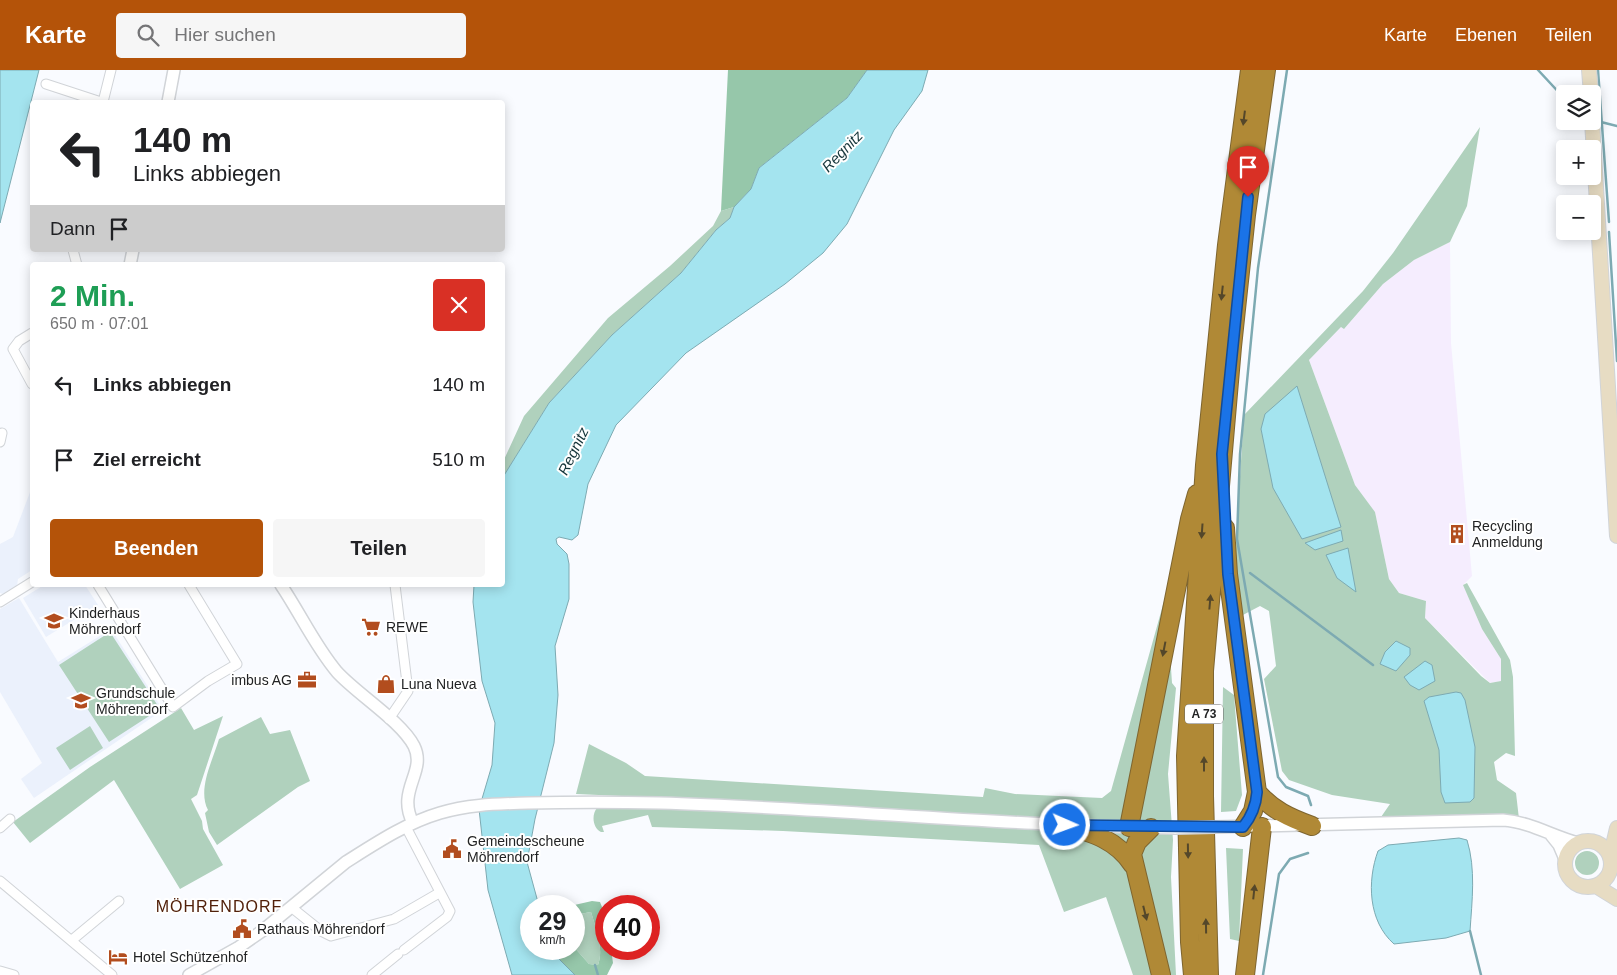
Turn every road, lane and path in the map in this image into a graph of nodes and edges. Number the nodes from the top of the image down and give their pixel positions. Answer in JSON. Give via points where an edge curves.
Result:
{"nodes":[{"id":1,"x":111,"y":70,"type":"edge"},
{"id":2,"x":174,"y":70,"type":"edge"},
{"id":3,"x":1250,"y":70,"type":"edge"},
{"id":4,"x":1266,"y":70,"type":"edge"},
{"id":5,"x":1589,"y":70,"type":"edge"},
{"id":6,"x":46,"y":84,"type":"dead end"},
{"id":7,"x":1590,"y":85,"type":"edge"},
{"id":8,"x":96,"y":100,"type":"edge"},
{"id":9,"x":103,"y":100,"type":"edge"},
{"id":10,"x":168,"y":100,"type":"edge"},
{"id":11,"x":1593,"y":130,"type":"edge"},
{"id":12,"x":30,"y":334,"type":"edge"},
{"id":13,"x":30,"y":380,"type":"edge"},
{"id":14,"x":1222,"y":454,"type":"junction"},
{"id":15,"x":1205,"y":465,"type":"junction"},
{"id":16,"x":1617,"y":536,"type":"edge"},
{"id":17,"x":30,"y":583,"type":"edge"},
{"id":18,"x":99,"y":587,"type":"edge"},
{"id":19,"x":190,"y":587,"type":"edge"},
{"id":20,"x":282,"y":587,"type":"edge"},
{"id":21,"x":395,"y":587,"type":"edge"},
{"id":22,"x":0,"y":601,"type":"edge"},
{"id":23,"x":389,"y":719,"type":"junction"},
{"id":24,"x":1257,"y":792,"type":"junction"},
{"id":25,"x":10,"y":819,"type":"dead end"},
{"id":26,"x":1617,"y":823,"type":"edge"},
{"id":27,"x":409,"y":825,"type":"junction"},
{"id":28,"x":1065,"y":825,"type":"junction"},
{"id":29,"x":1312,"y":826,"type":"junction"},
{"id":30,"x":1129,"y":827,"type":"junction"},
{"id":31,"x":1243,"y":827,"type":"junction"},
{"id":32,"x":1262,"y":827,"type":"junction"},
{"id":33,"x":0,"y":828,"type":"edge"},
{"id":34,"x":1151,"y":828,"type":"junction"},
{"id":35,"x":1617,"y":828,"type":"edge"},
{"id":36,"x":1551,"y":834,"type":"junction"},
{"id":37,"x":1594,"y":842,"type":"junction"},
{"id":38,"x":1578,"y":843,"type":"junction"},
{"id":39,"x":1565,"y":860,"type":"junction"},
{"id":40,"x":1133,"y":865,"type":"junction"},
{"id":41,"x":1610,"y":865,"type":"junction"},
{"id":42,"x":0,"y":882,"type":"edge"},
{"id":43,"x":1596,"y":886,"type":"junction"},
{"id":44,"x":1617,"y":888,"type":"edge"},
{"id":45,"x":439,"y":893,"type":"junction"},
{"id":46,"x":1617,"y":899,"type":"edge"},
{"id":47,"x":119,"y":901,"type":"dead end"},
{"id":48,"x":292,"y":907,"type":"junction"},
{"id":49,"x":72,"y":940,"type":"junction"},
{"id":50,"x":0,"y":971,"type":"edge"},
{"id":51,"x":14,"y":975,"type":"edge"},
{"id":52,"x":112,"y":975,"type":"edge"},
{"id":53,"x":189,"y":975,"type":"edge"},
{"id":54,"x":372,"y":975,"type":"edge"},
{"id":55,"x":1161,"y":975,"type":"edge"},
{"id":56,"x":1193,"y":975,"type":"edge"},
{"id":57,"x":1209,"y":975,"type":"edge"},
{"id":58,"x":1245,"y":975,"type":"edge"}],
"edges":[{"from":1,"to":9,"type":"street"},
{"from":2,"to":10,"type":"street"},
{"from":3,"to":15,"type":"highway","number":"A 73","one_way":true,"via":[[1227,245]]},
{"from":4,"to":14,"type":"highway","number":"A 73","via":[[1246,215]]},
{"from":5,"to":7,"type":"main road"},
{"from":6,"to":8,"type":"street"},
{"from":11,"to":16,"type":"main road"},
{"from":12,"to":13,"type":"street","via":[[14,349]]},
{"from":14,"to":24,"type":"highway","via":[[1228,574]]},
{"from":57,"to":14,"type":"highway","number":"A 73","one_way":true,"via":[[1204,671]]},
{"from":15,"to":30,"type":"highway","one_way":true,"via":[[1190,519]]},
{"from":15,"to":56,"type":"highway","number":"A 73","one_way":true,"via":[[1186,756]]},
{"from":17,"to":22,"type":"street"},
{"from":18,"to":19,"type":"street","via":[[173,707],[237,664]]},
{"from":20,"to":23,"type":"street","via":[[337,672]]},
{"from":21,"to":23,"type":"street","via":[[408,691]]},
{"from":23,"to":27,"type":"street","via":[[409,739],[417,755],[418,762],[406,803]]},
{"from":24,"to":29,"type":"highway","via":[[1270,807]]},
{"from":24,"to":31,"type":"highway","via":[[1253,811]]},
{"from":25,"to":33,"type":"street"},
{"from":26,"to":37,"type":"main road"},
{"from":27,"to":28,"type":"street","via":[[440,813],[479,806],[576,802],[792,809]]},
{"from":27,"to":45,"type":"street"},
{"from":27,"to":48,"type":"street","via":[[346,862]]},
{"from":28,"to":30,"type":"street"},
{"from":28,"to":40,"type":"highway","via":[[1111,842]]},
{"from":29,"to":32,"type":"street"},
{"from":29,"to":36,"type":"street","via":[[1502,820],[1532,824]]},
{"from":30,"to":34,"type":"street"},
{"from":31,"to":32,"type":"street"},
{"from":31,"to":34,"type":"street","bridge":true},
{"from":58,"to":32,"type":"highway","one_way":true},
{"from":34,"to":40,"type":"highway","via":[[1134,847]]},
{"from":35,"to":41,"type":"main road"},
{"from":36,"to":38,"type":"street"},
{"from":36,"to":39,"type":"street"},
{"from":37,"to":38,"type":"main road"},
{"from":37,"to":41,"type":"main road","via":[[1601,845]]},
{"from":38,"to":39,"type":"main road","via":[[1567,853]]},
{"from":39,"to":43,"type":"main road","via":[[1570,880],[1582,887]]},
{"from":40,"to":55,"type":"highway","one_way":true},
{"from":41,"to":43,"type":"main road","via":[[1607,878]]},
{"from":41,"to":44,"type":"main road"},
{"from":42,"to":49,"type":"street"},
{"from":43,"to":46,"type":"main road"},
{"from":45,"to":48,"type":"street","via":[[394,918],[331,936]]},
{"from":45,"to":54,"type":"street","via":[[449,908],[449,915]]},
{"from":47,"to":49,"type":"street"},
{"from":48,"to":53,"type":"street","via":[[239,947]]},
{"from":49,"to":52,"type":"street"},
{"from":50,"to":51,"type":"street"}]}
